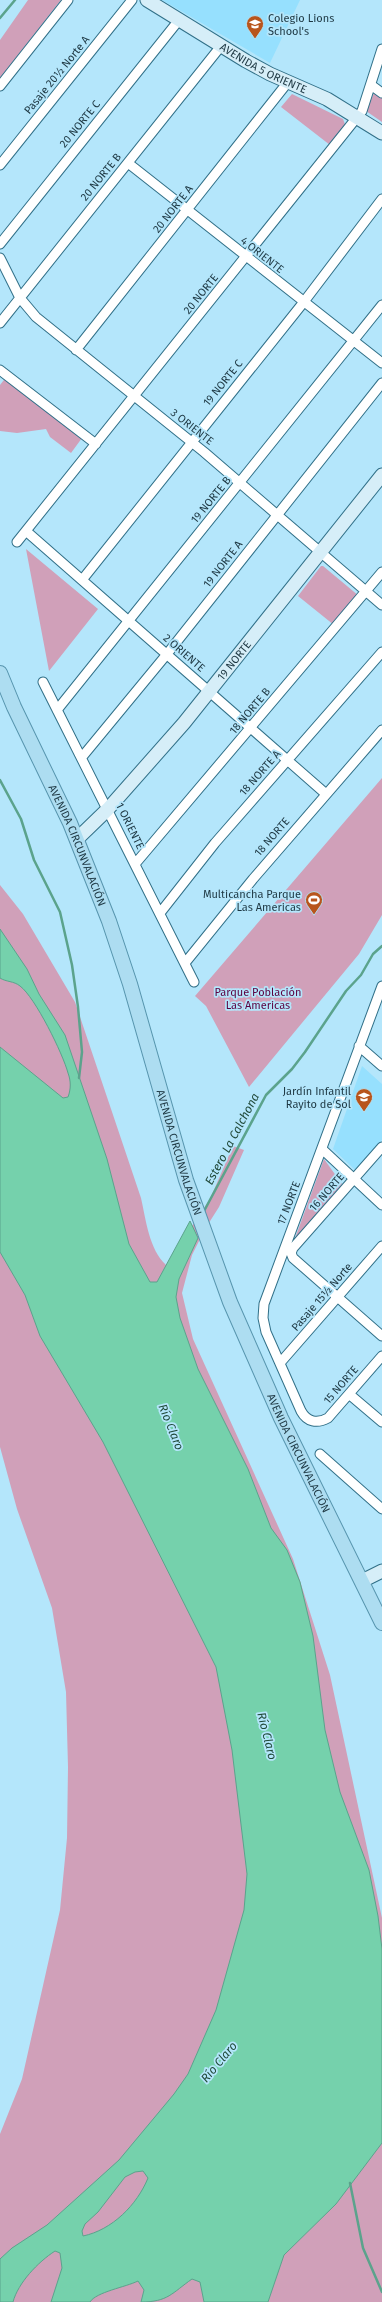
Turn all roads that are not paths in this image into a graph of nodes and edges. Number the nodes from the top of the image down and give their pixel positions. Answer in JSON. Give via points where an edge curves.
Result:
{"nodes":[{"id":1,"x":68,"y":0,"type":"edge"},
{"id":2,"x":132,"y":0,"type":"edge"},
{"id":3,"x":147,"y":0,"type":"edge"},
{"id":4,"x":179,"y":20,"type":"junction"},
{"id":5,"x":221,"y":46,"type":"junction"},
{"id":6,"x":382,"y":49,"type":"edge"},
{"id":7,"x":288,"y":82,"type":"junction"},
{"id":8,"x":371,"y":85,"type":"junction"},
{"id":9,"x":0,"y":86,"type":"edge"},
{"id":10,"x":382,"y":93,"type":"edge"},
{"id":11,"x":357,"y":117,"type":"junction"},
{"id":12,"x":382,"y":133,"type":"edge"},
{"id":13,"x":128,"y":163,"type":"junction"},
{"id":14,"x":0,"y":165,"type":"edge"},
{"id":15,"x":382,"y":199,"type":"edge"},
{"id":16,"x":187,"y":211,"type":"junction"},
{"id":17,"x":0,"y":244,"type":"edge"},
{"id":18,"x":246,"y":257,"type":"junction"},
{"id":19,"x":0,"y":258,"type":"edge"},
{"id":20,"x":20,"y":298,"type":"junction"},
{"id":21,"x":303,"y":303,"type":"junction"},
{"id":22,"x":382,"y":305,"type":"edge"},
{"id":23,"x":0,"y":323,"type":"edge"},
{"id":24,"x":353,"y":342,"type":"junction"},
{"id":25,"x":76,"y":350,"type":"junction"},
{"id":26,"x":382,"y":363,"type":"edge"},
{"id":27,"x":0,"y":370,"type":"edge"},
{"id":28,"x":382,"y":384,"type":"edge"},
{"id":29,"x":134,"y":397,"type":"junction"},
{"id":30,"x":191,"y":442,"type":"junction"},
{"id":31,"x":96,"y":444,"type":"junction"},
{"id":32,"x":382,"y":475,"type":"edge"},
{"id":33,"x":240,"y":482,"type":"junction"},
{"id":34,"x":278,"y":515,"type":"junction"},
{"id":35,"x":26,"y":531,"type":"junction"},
{"id":36,"x":17,"y":542,"type":"dead end"},
{"id":37,"x":320,"y":552,"type":"junction"},
{"id":38,"x":382,"y":572,"type":"edge"},
{"id":39,"x":82,"y":580,"type":"junction"},
{"id":40,"x":367,"y":592,"type":"junction"},
{"id":41,"x":382,"y":605,"type":"edge"},
{"id":42,"x":129,"y":621,"type":"junction"},
{"id":43,"x":382,"y":652,"type":"edge"},
{"id":44,"x":167,"y":654,"type":"junction"},
{"id":45,"x":0,"y":673,"type":"edge"},
{"id":46,"x":42,"y":682,"type":"dead end"},
{"id":47,"x":209,"y":691,"type":"junction"},
{"id":48,"x":57,"y":710,"type":"junction"},
{"id":49,"x":251,"y":728,"type":"junction"},
{"id":50,"x":382,"y":730,"type":"edge"},
{"id":51,"x":82,"y":757,"type":"junction"},
{"id":52,"x":287,"y":760,"type":"junction"},
{"id":53,"x":326,"y":794,"type":"junction"},
{"id":54,"x":108,"y":809,"type":"junction"},
{"id":55,"x":77,"y":840,"type":"junction"},
{"id":56,"x":134,"y":864,"type":"junction"},
{"id":57,"x":160,"y":913,"type":"junction"},
{"id":58,"x":185,"y":963,"type":"junction"},
{"id":59,"x":194,"y":982,"type":"dead end"},
{"id":60,"x":382,"y":986,"type":"edge"},
{"id":61,"x":359,"y":1046,"type":"junction"},
{"id":62,"x":382,"y":1066,"type":"edge"},
{"id":63,"x":382,"y":1147,"type":"edge"},
{"id":64,"x":322,"y":1149,"type":"junction"},
{"id":65,"x":353,"y":1179,"type":"junction"},
{"id":66,"x":382,"y":1205,"type":"edge"},
{"id":67,"x":382,"y":1246,"type":"edge"},
{"id":68,"x":338,"y":1297,"type":"junction"},
{"id":69,"x":382,"y":1336,"type":"edge"},
{"id":70,"x":382,"y":1356,"type":"edge"},
{"id":71,"x":280,"y":1363,"type":"junction"},
{"id":72,"x":349,"y":1394,"type":"junction"},
{"id":73,"x":314,"y":1422,"type":"joint"},
{"id":74,"x":382,"y":1422,"type":"edge"},
{"id":75,"x":320,"y":1454,"type":"dead end"},
{"id":76,"x":382,"y":1509,"type":"edge"},
{"id":77,"x":382,"y":1571,"type":"edge"},
{"id":78,"x":362,"y":1581,"type":"junction"},
{"id":79,"x":382,"y":1623,"type":"edge"}],
"edges":[{"from":1,"to":9,"type":"street"},
{"from":2,"to":14,"type":"street","name":"Pasaje 20½ Norte A"},
{"from":3,"to":4,"type":"street","name":"AVENIDA 5 ORIENTE"},
{"from":4,"to":5,"type":"street","name":"AVENIDA 5 ORIENTE"},
{"from":4,"to":17,"type":"street","name":"20 NORTE C"},
{"from":5,"to":7,"type":"street","name":"AVENIDA 5 ORIENTE"},
{"from":5,"to":13,"type":"street","name":"20 NORTE B"},
{"from":6,"to":8,"type":"street","name":"20 NORTE"},
{"from":7,"to":11,"type":"street","name":"AVENIDA 5 ORIENTE","via":[[327,99]]},
{"from":7,"to":16,"type":"street","name":"20 NORTE A"},
{"from":8,"to":10,"type":"street"},
{"from":8,"to":11,"type":"street","name":"20 NORTE","via":[[362,111]]},
{"from":11,"to":12,"type":"street","name":"AVENIDA 5 ORIENTE"},
{"from":11,"to":18,"type":"street","name":"20 NORTE"},
{"from":13,"to":16,"type":"street","name":"4 ORIENTE"},
{"from":13,"to":20,"type":"street","name":"20 NORTE B"},
{"from":15,"to":21,"type":"street","name":"19 NORTE C"},
{"from":16,"to":18,"type":"street","name":"4 ORIENTE"},
{"from":16,"to":25,"type":"street","name":"20 NORTE A"},
{"from":18,"to":21,"type":"street","name":"4 ORIENTE"},
{"from":18,"to":29,"type":"street","name":"20 NORTE"},
{"from":19,"to":20,"type":"street","name":"3 ORIENTE"},
{"from":20,"to":23,"type":"street","name":"20 NORTE B"},
{"from":20,"to":25,"type":"street","name":"3 ORIENTE","via":[[36,317]]},
{"from":21,"to":24,"type":"street","name":"4 ORIENTE"},
{"from":21,"to":30,"type":"street","name":"19 NORTE C"},
{"from":22,"to":24,"type":"street","name":"19 NORTE B"},
{"from":24,"to":26,"type":"street","name":"4 ORIENTE"},
{"from":24,"to":33,"type":"street","name":"19 NORTE B"},
{"from":25,"to":29,"type":"street","name":"3 ORIENTE"},
{"from":27,"to":31,"type":"street"},
{"from":28,"to":34,"type":"street","name":"19 NORTE A"},
{"from":29,"to":30,"type":"street","name":"3 ORIENTE"},
{"from":29,"to":31,"type":"street","name":"20 NORTE"},
{"from":30,"to":33,"type":"street","name":"3 ORIENTE"},
{"from":30,"to":39,"type":"street","name":"19 NORTE C"},
{"from":31,"to":35,"type":"street","name":"20 NORTE"},
{"from":32,"to":37,"type":"street","name":"19 NORTE"},
{"from":33,"to":34,"type":"street","name":"3 ORIENTE"},
{"from":33,"to":42,"type":"street","name":"19 NORTE B"},
{"from":34,"to":37,"type":"street","name":"3 ORIENTE"},
{"from":34,"to":44,"type":"street","name":"19 NORTE A"},
{"from":35,"to":36,"type":"street","name":"20 NORTE"},
{"from":35,"to":39,"type":"street","name":"2 ORIENTE"},
{"from":37,"to":40,"type":"street","name":"3 ORIENTE"},
{"from":37,"to":47,"type":"street","name":"19 NORTE"},
{"from":38,"to":40,"type":"street","name":"18 NORTE B"},
{"from":39,"to":42,"type":"street","name":"2 ORIENTE"},
{"from":40,"to":41,"type":"street","name":"3 ORIENTE"},
{"from":40,"to":49,"type":"street","name":"18 NORTE B"},
{"from":42,"to":44,"type":"street","name":"2 ORIENTE"},
{"from":42,"to":48,"type":"street","name":"19 NORTE B"},
{"from":43,"to":52,"type":"street","name":"18 NORTE A"},
{"from":44,"to":47,"type":"street","name":"2 ORIENTE"},
{"from":44,"to":51,"type":"street","name":"19 NORTE A"},
{"from":45,"to":55,"type":"main road","name":"AVENIDA CIRCUNVALACIÓN"},
{"from":46,"to":48,"type":"street","name":"1 ORIENTE"},
{"from":47,"to":49,"type":"street","name":"2 ORIENTE"},
{"from":47,"to":54,"type":"street","name":"19 NORTE"},
{"from":48,"to":51,"type":"street","name":"1 ORIENTE"},
{"from":49,"to":52,"type":"street","name":"2 ORIENTE"},
{"from":49,"to":56,"type":"street","name":"18 NORTE B"},
{"from":50,"to":53,"type":"street","name":"18 NORTE"},
{"from":51,"to":54,"type":"street","name":"1 ORIENTE"},
{"from":52,"to":53,"type":"street","name":"2 ORIENTE"},
{"from":52,"to":57,"type":"street","name":"18 NORTE A","via":[[215,843]]},
{"from":53,"to":58,"type":"street","name":"18 NORTE"},
{"from":54,"to":55,"type":"street","name":"19 NORTE"},
{"from":54,"to":56,"type":"street","name":"1 ORIENTE"},
{"from":55,"to":78,"type":"main road","name":"AVENIDA CIRCUNVALACIÓN","via":[[121,955],[186,1180],[230,1302],[280,1418]]},
{"from":56,"to":57,"type":"street","name":"1 ORIENTE"},
{"from":57,"to":58,"type":"street","name":"1 ORIENTE"},
{"from":58,"to":59,"type":"street","name":"1 ORIENTE"},
{"from":60,"to":61,"type":"street","name":"17 NORTE"},
{"from":61,"to":62,"type":"street"},
{"from":61,"to":64,"type":"street","name":"17 NORTE"},
{"from":63,"to":65,"type":"street","name":"16 NORTE"},
{"from":64,"to":65,"type":"street"},
{"from":64,"to":71,"type":"street","name":"17 NORTE","via":[[263,1311],[264,1325]]},
{"from":65,"to":66,"type":"street"},
{"from":65,"to":68,"type":"street","name":"16 NORTE","via":[[291,1253],[293,1258]]},
{"from":67,"to":68,"type":"street","name":"Pasaje 15½ Norte"},
{"from":68,"to":69,"type":"street"},
{"from":68,"to":71,"type":"street","name":"Pasaje 15½ Norte"},
{"from":70,"to":72,"type":"street","name":"15 NORTE"},
{"from":71,"to":73,"type":"street","name":"17 NORTE","via":[[303,1415]]},
{"from":72,"to":73,"type":"street","name":"15 NORTE","via":[[328,1418]]},
{"from":72,"to":74,"type":"street"},
{"from":75,"to":76,"type":"street"},
{"from":77,"to":78,"type":"street"},
{"from":78,"to":79,"type":"main road","name":"AVENIDA CIRCUNVALACIÓN"}]}
